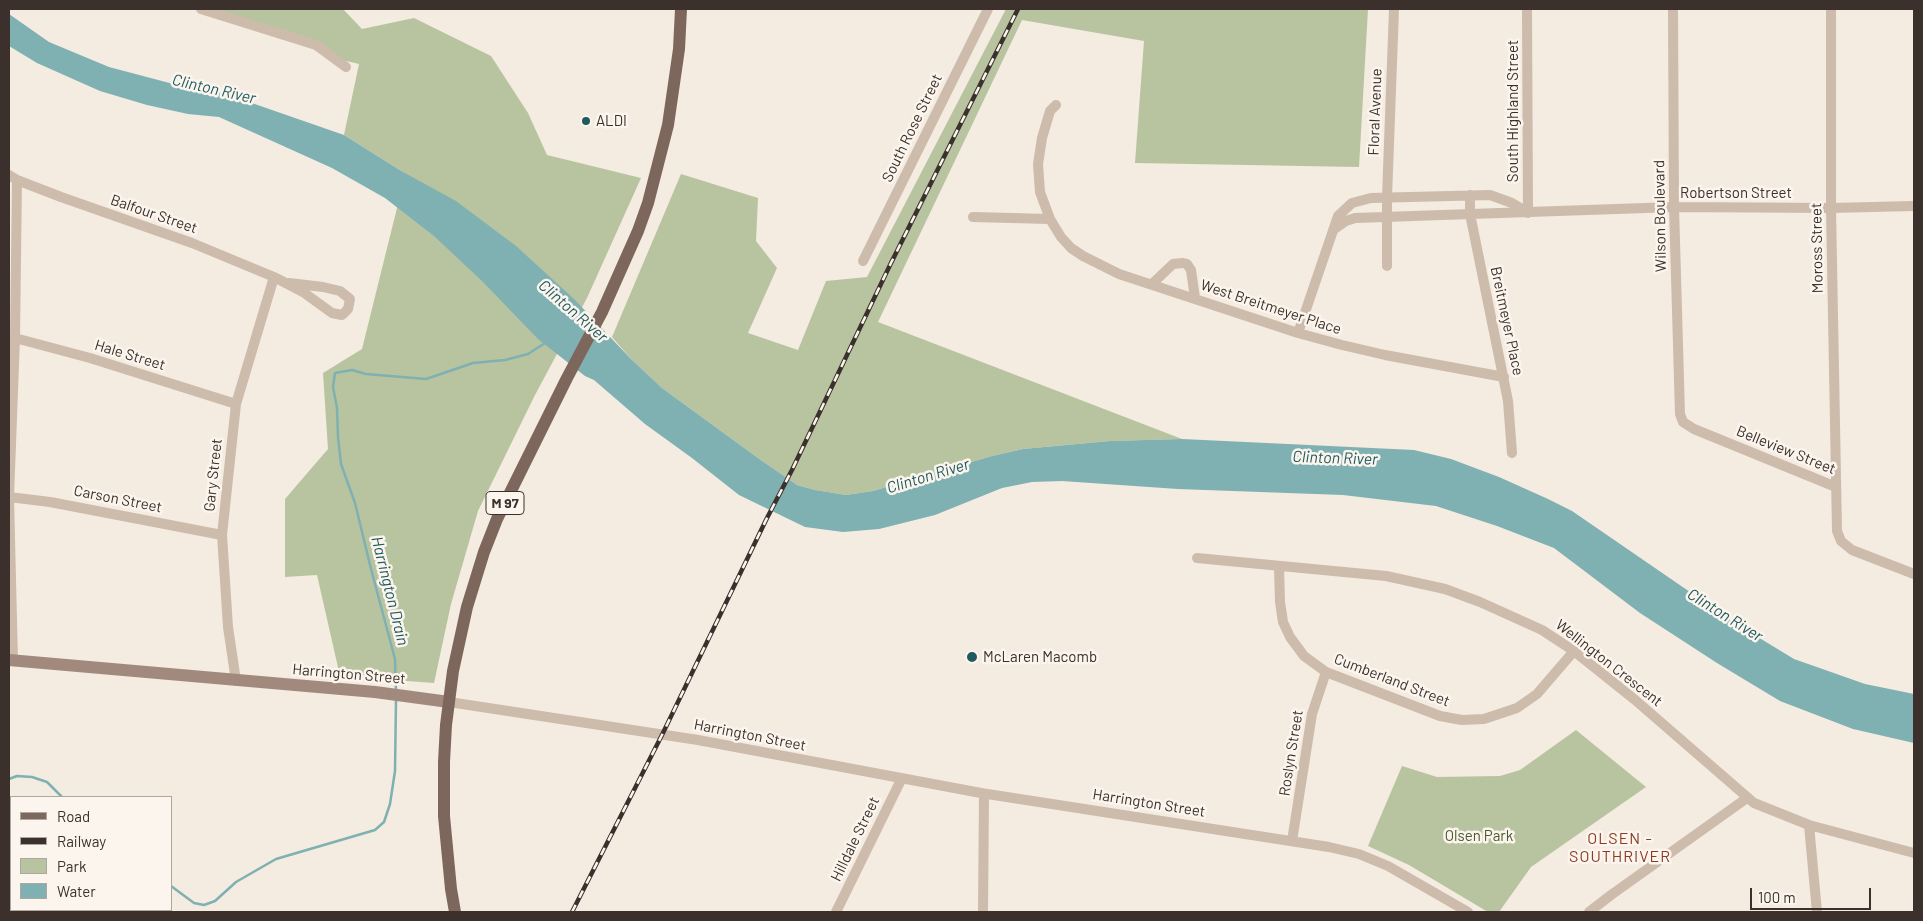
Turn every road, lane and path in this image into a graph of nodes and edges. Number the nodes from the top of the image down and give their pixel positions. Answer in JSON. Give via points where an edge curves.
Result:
{"nodes":[{"id":1,"x":201,"y":9,"type":"edge"},
{"id":2,"x":681,"y":9,"type":"edge"},
{"id":3,"x":988,"y":9,"type":"edge"},
{"id":4,"x":1394,"y":9,"type":"edge"},
{"id":5,"x":1528,"y":9,"type":"edge"},
{"id":6,"x":1673,"y":9,"type":"edge"},
{"id":7,"x":1832,"y":9,"type":"edge"},
{"id":8,"x":346,"y":67,"type":"dead end"},
{"id":9,"x":1056,"y":105,"type":"dead end"},
{"id":10,"x":13,"y":178,"type":"edge"},
{"id":11,"x":1470,"y":195,"type":"junction"},
{"id":12,"x":1387,"y":197,"type":"junction"},
{"id":13,"x":1914,"y":206,"type":"edge"},
{"id":14,"x":1674,"y":207,"type":"junction"},
{"id":15,"x":1832,"y":208,"type":"junction"},
{"id":16,"x":1528,"y":213,"type":"junction"},
{"id":17,"x":1470,"y":214,"type":"junction"},
{"id":18,"x":973,"y":216,"type":"dead end"},
{"id":19,"x":1386,"y":217,"type":"junction"},
{"id":20,"x":1050,"y":219,"type":"junction"},
{"id":21,"x":1333,"y":230,"type":"junction"},
{"id":22,"x":863,"y":261,"type":"dead end"},
{"id":23,"x":1386,"y":266,"type":"dead end"},
{"id":24,"x":274,"y":277,"type":"junction"},
{"id":25,"x":289,"y":283,"type":"junction"},
{"id":26,"x":1152,"y":284,"type":"junction"},
{"id":27,"x":1195,"y":298,"type":"junction"},
{"id":28,"x":1298,"y":333,"type":"junction"},
{"id":29,"x":15,"y":338,"type":"junction"},
{"id":30,"x":1504,"y":377,"type":"junction"},
{"id":31,"x":236,"y":404,"type":"junction"},
{"id":32,"x":1683,"y":422,"type":"joint"},
{"id":33,"x":1512,"y":453,"type":"dead end"},
{"id":34,"x":1836,"y":487,"type":"junction"},
{"id":35,"x":9,"y":497,"type":"edge"},
{"id":36,"x":222,"y":535,"type":"junction"},
{"id":37,"x":1197,"y":558,"type":"dead end"},
{"id":38,"x":1280,"y":567,"type":"junction"},
{"id":39,"x":1914,"y":574,"type":"edge"},
{"id":40,"x":1574,"y":651,"type":"junction"},
{"id":41,"x":11,"y":661,"type":"edge"},
{"id":42,"x":1326,"y":672,"type":"junction"},
{"id":43,"x":236,"y":681,"type":"junction"},
{"id":44,"x":449,"y":702,"type":"junction"},
{"id":45,"x":901,"y":780,"type":"junction"},
{"id":46,"x":984,"y":794,"type":"junction"},
{"id":47,"x":1747,"y":798,"type":"junction"},
{"id":48,"x":1809,"y":825,"type":"junction"},
{"id":49,"x":1292,"y":841,"type":"junction"},
{"id":50,"x":1914,"y":853,"type":"edge"},
{"id":51,"x":455,"y":912,"type":"edge"},
{"id":52,"x":836,"y":912,"type":"edge"},
{"id":53,"x":983,"y":912,"type":"edge"},
{"id":54,"x":1468,"y":912,"type":"edge"},
{"id":55,"x":1589,"y":912,"type":"edge"},
{"id":56,"x":1817,"y":912,"type":"edge"}],
"edges":[{"from":1,"to":8,"type":"street","via":[[316,45]]},
{"from":2,"to":44,"type":"main road","number":"M 97","via":[[675,86],[659,162],[638,231],[602,312],[513,485],[484,552],[460,634]]},
{"from":3,"to":22,"type":"street","name":"South Rose Street"},
{"from":4,"to":12,"type":"street","name":"Floral Avenue"},
{"from":5,"to":16,"type":"street","name":"South Highland Street"},
{"from":6,"to":14,"type":"street","name":"Wilson Boulevard"},
{"from":7,"to":15,"type":"street","name":"Moross Street"},
{"from":9,"to":20,"type":"street","name":"West Breitmeyer Place","via":[[1050,110],[1046,123],[1038,164],[1040,192]]},
{"from":10,"to":24,"type":"street","name":"Balfour Street","via":[[192,242]]},
{"from":10,"to":29,"type":"street"},
{"from":11,"to":12,"type":"street"},
{"from":11,"to":16,"type":"street","via":[[1502,198]]},
{"from":11,"to":17,"type":"street","name":"Breitmeyer Place"},
{"from":12,"to":19,"type":"street","name":"Floral Avenue"},
{"from":12,"to":21,"type":"street","via":[[1359,200],[1348,205],[1338,216]]},
{"from":13,"to":15,"type":"street","name":"Robertson Street"},
{"from":14,"to":15,"type":"street","name":"Robertson Street"},
{"from":14,"to":16,"type":"street","name":"Robertson Street"},
{"from":14,"to":32,"type":"street","name":"Wilson Boulevard","via":[[1679,407]]},
{"from":15,"to":34,"type":"street","name":"Moross Street"},
{"from":16,"to":17,"type":"street","name":"Robertson Street"},
{"from":17,"to":19,"type":"street","name":"Robertson Street"},
{"from":17,"to":30,"type":"street","name":"Breitmeyer Place"},
{"from":18,"to":20,"type":"street"},
{"from":19,"to":21,"type":"street","name":"Robertson Street","via":[[1350,219]]},
{"from":19,"to":23,"type":"street","name":"Floral Avenue"},
{"from":20,"to":26,"type":"street","name":"West Breitmeyer Place","via":[[1071,248],[1083,256],[1119,274]]},
{"from":21,"to":28,"type":"street"},
{"from":24,"to":25,"type":"street","name":"Balfour Street"},
{"from":24,"to":31,"type":"street","name":"Gary Street"},
{"from":25,"to":25,"type":"street","name":"Balfour Street","via":[[332,313],[342,315],[348,309],[350,299],[340,291]]},
{"from":26,"to":27,"type":"street","name":"West Breitmeyer Place"},
{"from":26,"to":27,"type":"street","via":[[1173,264],[1187,264],[1191,270]]},
{"from":27,"to":28,"type":"street","name":"West Breitmeyer Place"},
{"from":28,"to":30,"type":"street","name":"West Breitmeyer Place","via":[[1384,355]]},
{"from":29,"to":31,"type":"street","name":"Hale Street","via":[[99,360]]},
{"from":29,"to":35,"type":"street"},
{"from":30,"to":33,"type":"street","name":"Breitmeyer Place"},
{"from":31,"to":36,"type":"street","name":"Gary Street"},
{"from":32,"to":34,"type":"street","name":"Belleview Street"},
{"from":34,"to":39,"type":"street","name":"Belleview Street","via":[[1837,531],[1841,541],[1852,550]]},
{"from":35,"to":36,"type":"street","name":"Carson Street"},
{"from":35,"to":41,"type":"street"},
{"from":36,"to":43,"type":"street","name":"Gary Street","via":[[228,627]]},
{"from":37,"to":38,"type":"street","name":"Wellington Crescent"},
{"from":38,"to":40,"type":"street","name":"Wellington Crescent","via":[[1386,576],[1445,589],[1542,630]]},
{"from":38,"to":42,"type":"street","name":"Cumberland Street","via":[[1281,614],[1290,637],[1304,656]]},
{"from":40,"to":42,"type":"street","name":"Cumberland Street","via":[[1537,694],[1522,705],[1502,715],[1473,720],[1440,716]]},
{"from":40,"to":47,"type":"street","name":"Wellington Crescent"},
{"from":41,"to":43,"type":"street","name":"Harrington Street"},
{"from":42,"to":49,"type":"street","name":"Roslyn Street","via":[[1312,714]]},
{"from":43,"to":44,"type":"street","name":"Harrington Street","via":[[376,692]]},
{"from":44,"to":45,"type":"street","name":"Harrington Street","via":[[698,740]]},
{"from":44,"to":51,"type":"main road","number":"M 97","via":[[443,798]]},
{"from":45,"to":46,"type":"street","name":"Harrington Street"},
{"from":45,"to":52,"type":"street","name":"Hilldale Street"},
{"from":46,"to":49,"type":"street","name":"Harrington Street"},
{"from":46,"to":53,"type":"street"},
{"from":47,"to":48,"type":"street","name":"Wellington Crescent","via":[[1762,808]]},
{"from":47,"to":55,"type":"street"},
{"from":48,"to":50,"type":"street","name":"Wellington Crescent"},
{"from":48,"to":56,"type":"street"},
{"from":49,"to":54,"type":"street","name":"Harrington Street","via":[[1370,858]]}]}
